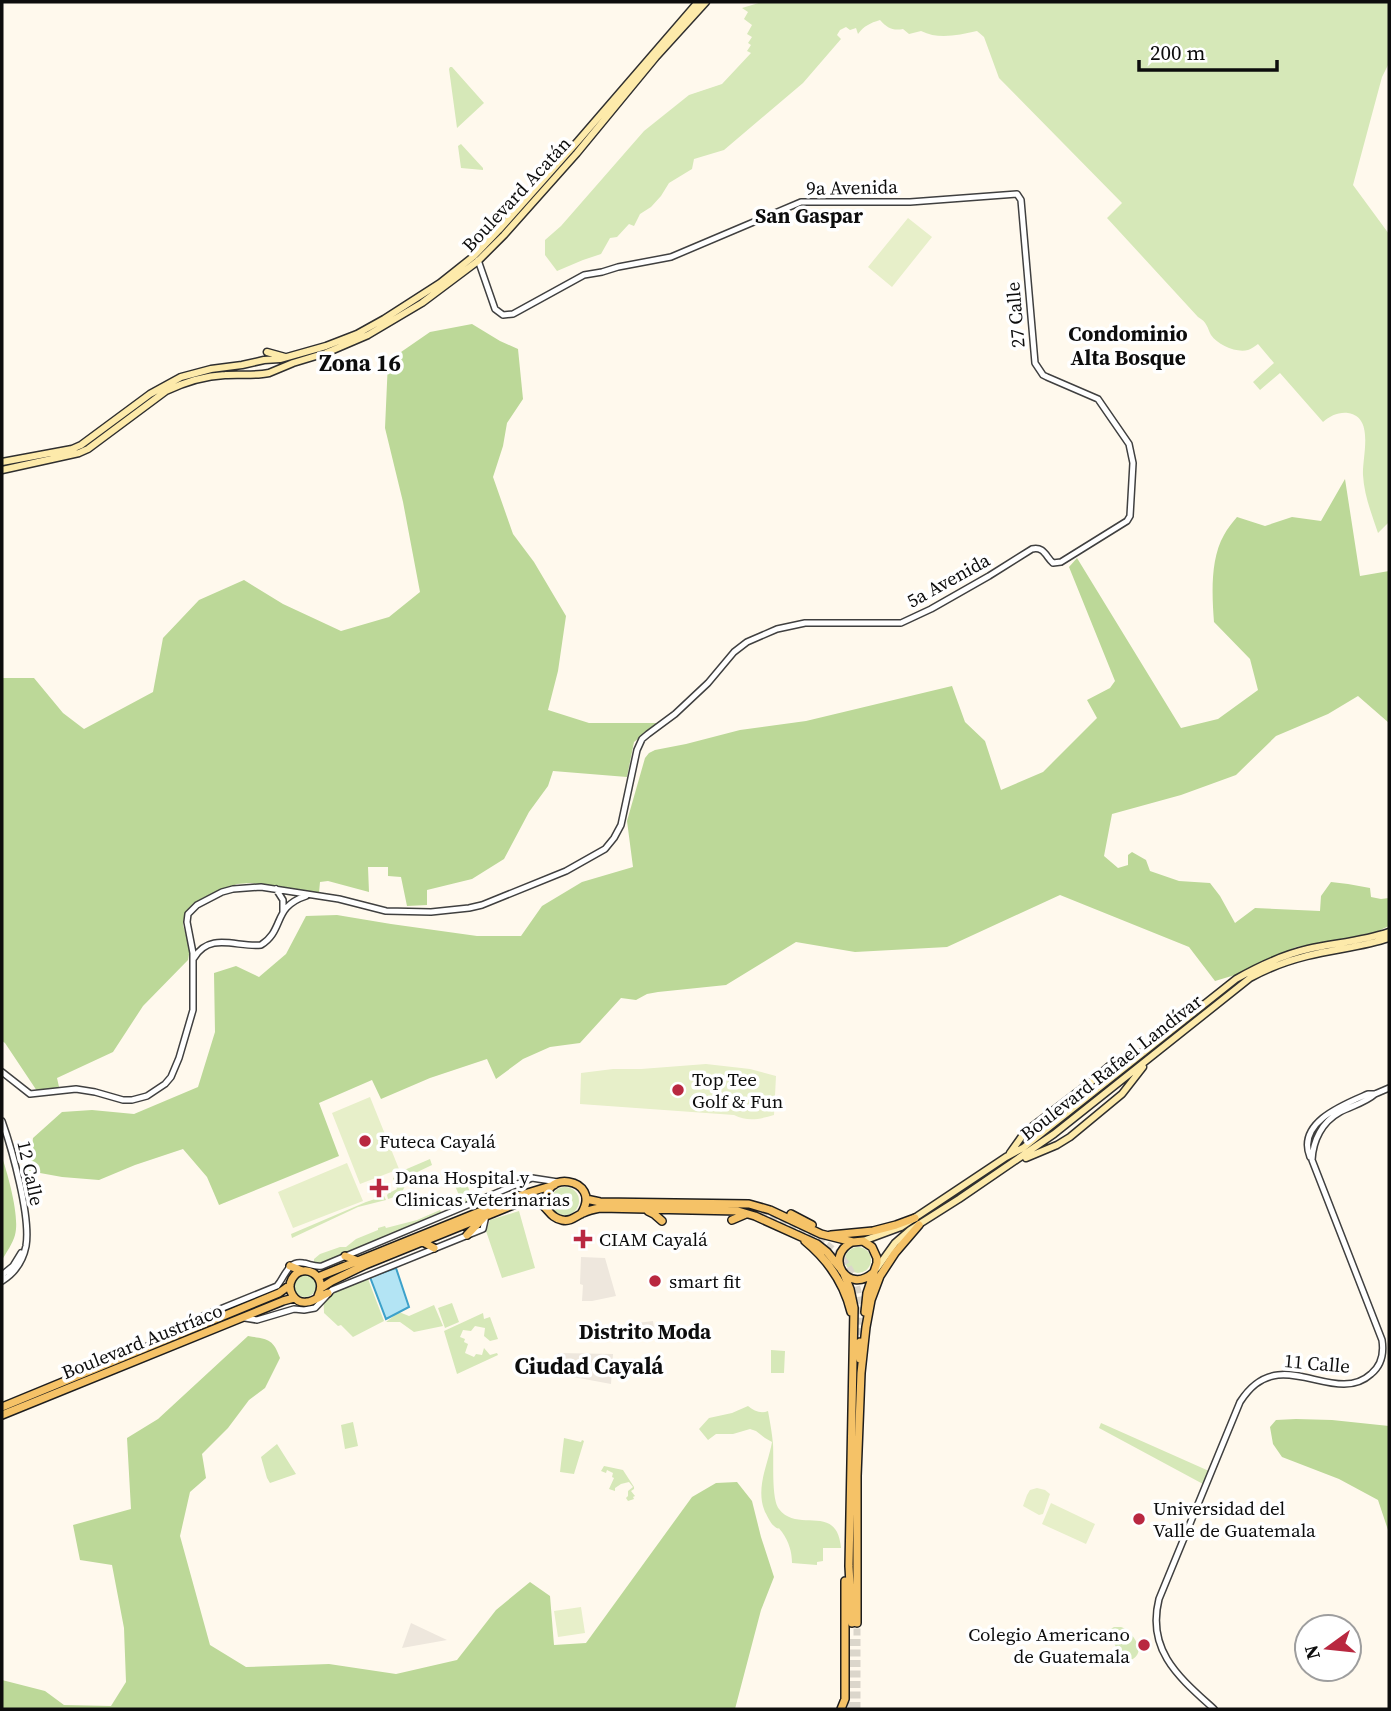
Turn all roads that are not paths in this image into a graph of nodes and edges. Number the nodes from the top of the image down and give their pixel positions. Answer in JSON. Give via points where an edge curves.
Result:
{"nodes":[{"id":1,"x":698,"y":2,"type":"edge"},
{"id":2,"x":706,"y":2,"type":"edge"},
{"id":3,"x":1015,"y":194,"type":"joint"},
{"id":4,"x":476,"y":258,"type":"junction"},
{"id":5,"x":267,"y":352,"type":"dead end"},
{"id":6,"x":287,"y":357,"type":"junction"},
{"id":7,"x":1098,"y":399,"type":"joint"},
{"id":8,"x":2,"y":462,"type":"edge"},
{"id":9,"x":2,"y":470,"type":"edge"},
{"id":10,"x":275,"y":888,"type":"junction"},
{"id":11,"x":309,"y":895,"type":"junction"},
{"id":12,"x":283,"y":912,"type":"junction"},
{"id":13,"x":1389,"y":932,"type":"edge"},
{"id":14,"x":1389,"y":938,"type":"edge"},
{"id":15,"x":193,"y":945,"type":"junction"},
{"id":16,"x":203,"y":948,"type":"junction"},
{"id":17,"x":193,"y":960,"type":"junction"},
{"id":18,"x":1143,"y":1053,"type":"junction"},
{"id":19,"x":1148,"y":1060,"type":"junction"},
{"id":20,"x":2,"y":1072,"type":"edge"},
{"id":21,"x":1101,"y":1074,"type":"junction"},
{"id":22,"x":1118,"y":1078,"type":"junction"},
{"id":23,"x":1389,"y":1089,"type":"edge"},
{"id":24,"x":1122,"y":1094,"type":"junction"},
{"id":25,"x":1375,"y":1094,"type":"junction"},
{"id":26,"x":3,"y":1127,"type":"edge"},
{"id":27,"x":2,"y":1141,"type":"edge"},
{"id":28,"x":10,"y":1146,"type":"junction"},
{"id":29,"x":1006,"y":1157,"type":"junction"},
{"id":30,"x":1312,"y":1160,"type":"junction"},
{"id":31,"x":556,"y":1183,"type":"junction"},
{"id":32,"x":981,"y":1184,"type":"junction"},
{"id":33,"x":663,"y":1195,"type":"dead end"},
{"id":34,"x":742,"y":1198,"type":"dead end"},
{"id":35,"x":586,"y":1199,"type":"junction"},
{"id":36,"x":652,"y":1203,"type":"junction"},
{"id":37,"x":728,"y":1204,"type":"junction"},
{"id":38,"x":749,"y":1204,"type":"junction"},
{"id":39,"x":641,"y":1209,"type":"junction"},
{"id":40,"x":549,"y":1210,"type":"junction"},
{"id":41,"x":761,"y":1212,"type":"tunnel mouth"},
{"id":42,"x":747,"y":1213,"type":"junction"},
{"id":43,"x":581,"y":1214,"type":"junction"},
{"id":44,"x":791,"y":1214,"type":"dead end"},
{"id":45,"x":486,"y":1216,"type":"junction"},
{"id":46,"x":732,"y":1220,"type":"dead end"},
{"id":47,"x":662,"y":1221,"type":"dead end"},
{"id":48,"x":917,"y":1221,"type":"junction"},
{"id":49,"x":425,"y":1224,"type":"junction"},
{"id":50,"x":26,"y":1233,"type":"junction"},
{"id":51,"x":846,"y":1234,"type":"junction"},
{"id":52,"x":467,"y":1235,"type":"junction"},
{"id":53,"x":797,"y":1235,"type":"junction"},
{"id":54,"x":826,"y":1236,"type":"junction"},
{"id":55,"x":421,"y":1239,"type":"junction"},
{"id":56,"x":863,"y":1241,"type":"junction"},
{"id":57,"x":853,"y":1242,"type":"junction"},
{"id":58,"x":434,"y":1248,"type":"junction"},
{"id":59,"x":345,"y":1256,"type":"junction"},
{"id":60,"x":362,"y":1263,"type":"junction"},
{"id":61,"x":290,"y":1266,"type":"junction"},
{"id":62,"x":875,"y":1270,"type":"junction"},
{"id":63,"x":302,"y":1271,"type":"junction"},
{"id":64,"x":842,"y":1271,"type":"junction"},
{"id":65,"x":2,"y":1275,"type":"edge"},
{"id":66,"x":317,"y":1277,"type":"junction"},
{"id":67,"x":358,"y":1278,"type":"junction"},
{"id":68,"x":2,"y":1281,"type":"edge"},
{"id":69,"x":290,"y":1285,"type":"junction"},
{"id":70,"x":321,"y":1288,"type":"junction"},
{"id":71,"x":328,"y":1293,"type":"junction"},
{"id":72,"x":318,"y":1297,"type":"junction"},
{"id":73,"x":295,"y":1298,"type":"junction"},
{"id":74,"x":242,"y":1318,"type":"junction"},
{"id":75,"x":853,"y":1323,"type":"junction"},
{"id":76,"x":866,"y":1327,"type":"junction"},
{"id":77,"x":192,"y":1330,"type":"junction"},
{"id":78,"x":860,"y":1342,"type":"tunnel mouth"},
{"id":79,"x":861,"y":1373,"type":"junction"},
{"id":80,"x":2,"y":1407,"type":"edge"},
{"id":81,"x":2,"y":1415,"type":"edge"},
{"id":82,"x":849,"y":1560,"type":"junction"},
{"id":83,"x":841,"y":1709,"type":"edge"},
{"id":84,"x":1214,"y":1709,"type":"edge"}],
"edges":[{"from":1,"to":4,"type":"main road","name":"Boulevard Acatán"},
{"from":2,"to":4,"type":"main road","name":"Boulevard Acatán","via":[[504,235]]},
{"from":3,"to":4,"type":"street","name":"9a Avenida","via":[[911,202],[801,202],[671,257],[581,276],[510,315],[493,306]]},
{"from":3,"to":7,"type":"street","name":"27 Calle","via":[[1021,200],[1036,365],[1043,375]]},
{"from":4,"to":6,"type":"main road","name":"Boulevard Acatán","via":[[357,334]]},
{"from":4,"to":9,"type":"main road","name":"Boulevard Acatán","via":[[422,303],[348,345],[263,374],[212,376],[180,384],[88,449],[70,457]]},
{"from":5,"to":6,"type":"main road"},
{"from":6,"to":8,"type":"main road","name":"Boulevard Acatán","via":[[190,373],[150,394],[81,445]]},
{"from":7,"to":11,"type":"street","name":"5a Avenida","via":[[1131,450],[1127,521],[1061,562],[1053,563],[1041,549],[1032,549],[901,623],[793,625],[747,642],[675,714],[642,739],[621,825],[601,853],[482,905],[430,912],[382,911]]},
{"from":10,"to":11,"type":"street"},
{"from":10,"to":12,"type":"street","via":[[282,897]]},
{"from":10,"to":15,"type":"street","via":[[233,889],[197,905],[187,920]]},
{"from":11,"to":12,"type":"street"},
{"from":12,"to":16,"type":"street","via":[[271,938],[261,945],[224,942]]},
{"from":13,"to":18,"type":"main road","name":"Boulevard Rafael Landívar","via":[[1295,953],[1257,967],[1223,988]]},
{"from":14,"to":19,"type":"main road","name":"Boulevard Rafael Landívar","via":[[1267,969],[1239,986]]},
{"from":15,"to":16,"type":"street"},
{"from":15,"to":17,"type":"street"},
{"from":16,"to":17,"type":"street"},
{"from":17,"to":20,"type":"street","via":[[194,1000],[185,1040],[170,1078],[151,1094],[127,1100],[76,1089],[30,1094]]},
{"from":18,"to":21,"type":"main road","via":[[1118,1060]]},
{"from":18,"to":22,"type":"main road","name":"Boulevard Rafael Landívar"},
{"from":19,"to":22,"type":"main road","name":"Boulevard Rafael Landívar"},
{"from":19,"to":24,"type":"main road"},
{"from":21,"to":22,"type":"main road","via":[[1109,1072]]},
{"from":21,"to":29,"type":"main road","via":[[1026,1132]]},
{"from":22,"to":24,"type":"main road"},
{"from":22,"to":29,"type":"main road","name":"Boulevard Rafael Landívar"},
{"from":22,"to":32,"type":"main road","name":"Boulevard Rafael Landívar","via":[[1054,1134]]},
{"from":23,"to":25,"type":"street"},
{"from":24,"to":32,"type":"main road","via":[[1062,1143]]},
{"from":25,"to":30,"type":"street","name":"11 Calle","via":[[1333,1117],[1315,1140]]},
{"from":25,"to":30,"type":"street","via":[[1321,1119],[1308,1143]]},
{"from":26,"to":28,"type":"street","name":"12 Calle"},
{"from":27,"to":28,"type":"street"},
{"from":28,"to":50,"type":"street","name":"12 Calle"},
{"from":29,"to":48,"type":"main road","name":"Boulevard Rafael Landívar"},
{"from":30,"to":84,"type":"street","name":"11 Calle","via":[[1383,1352],[1376,1369],[1356,1383],[1282,1374],[1252,1386],[1240,1402],[1159,1599],[1156,1619],[1170,1665]]},
{"from":31,"to":35,"type":"main road","via":[[576,1184]]},
{"from":31,"to":40,"type":"main road","via":[[547,1194]]},
{"from":31,"to":49,"type":"street","via":[[532,1178]]},
{"from":31,"to":55,"type":"main road"},
{"from":32,"to":48,"type":"main road","name":"Boulevard Rafael Landívar"},
{"from":33,"to":36,"type":"main road"},
{"from":34,"to":38,"type":"main road"},
{"from":35,"to":36,"type":"main road"},
{"from":35,"to":43,"type":"main road"},
{"from":36,"to":37,"type":"main road"},
{"from":37,"to":38,"type":"main road"},
{"from":37,"to":41,"type":"main road"},
{"from":38,"to":54,"type":"main road"},
{"from":39,"to":42,"type":"main road"},
{"from":39,"to":43,"type":"main road","via":[[600,1208]]},
{"from":39,"to":47,"type":"main road"},
{"from":40,"to":43,"type":"main road","via":[[562,1220]]},
{"from":40,"to":45,"type":"main road","via":[[530,1200]]},
{"from":42,"to":46,"type":"main road"},
{"from":42,"to":53,"type":"main road"},
{"from":44,"to":51,"type":"main road"},
{"from":45,"to":52,"type":"main road"},
{"from":45,"to":52,"type":"street","via":[[483,1229]]},
{"from":45,"to":55,"type":"main road"},
{"from":48,"to":51,"type":"main road"},
{"from":48,"to":56,"type":"main road","name":"Boulevard Rafael Landívar"},
{"from":48,"to":62,"type":"main road","name":"Boulevard Rafael Landívar"},
{"from":48,"to":76,"type":"main road","via":[[880,1276]]},
{"from":49,"to":55,"type":"main road"},
{"from":49,"to":59,"type":"street"},
{"from":50,"to":65,"type":"street","name":"12 Calle","via":[[19,1257]]},
{"from":50,"to":68,"type":"street","name":"12 Calle","via":[[21,1261]]},
{"from":51,"to":54,"type":"main road"},
{"from":52,"to":58,"type":"street"},
{"from":53,"to":64,"type":"main road","via":[[817,1244]]},
{"from":53,"to":75,"type":"main road","via":[[822,1256],[836,1276]]},
{"from":54,"to":57,"type":"main road"},
{"from":55,"to":58,"type":"main road"},
{"from":55,"to":60,"type":"main road"},
{"from":56,"to":57,"type":"main road"},
{"from":56,"to":62,"type":"main road","via":[[876,1252]]},
{"from":57,"to":64,"type":"main road","via":[[840,1252]]},
{"from":58,"to":67,"type":"street"},
{"from":59,"to":60,"type":"main road"},
{"from":59,"to":61,"type":"street","via":[[318,1267],[300,1262]]},
{"from":60,"to":66,"type":"main road"},
{"from":60,"to":67,"type":"main road"},
{"from":60,"to":70,"type":"main road"},
{"from":61,"to":63,"type":"main road"},
{"from":61,"to":77,"type":"street","via":[[276,1286],[203,1316]]},
{"from":62,"to":64,"type":"main road","via":[[857,1280]]},
{"from":62,"to":76,"type":"main road","via":[[866,1300]]},
{"from":63,"to":66,"type":"main road"},
{"from":63,"to":69,"type":"main road"},
{"from":64,"to":75,"type":"main road","via":[[850,1289]]},
{"from":66,"to":70,"type":"main road"},
{"from":67,"to":71,"type":"street"},
{"from":69,"to":73,"type":"main road"},
{"from":69,"to":77,"type":"main road","name":"Boulevard Austríaco"},
{"from":70,"to":72,"type":"main road"},
{"from":71,"to":72,"type":"main road"},
{"from":71,"to":74,"type":"street","via":[[311,1310],[293,1309],[257,1320]]},
{"from":72,"to":73,"type":"main road","via":[[305,1303]]},
{"from":73,"to":74,"type":"main road","name":"Boulevard Austríaco"},
{"from":74,"to":81,"type":"main road","name":"Boulevard Austríaco"},
{"from":75,"to":82,"type":"main road"},
{"from":76,"to":79,"type":"main road"},
{"from":77,"to":80,"type":"main road","name":"Boulevard Austríaco"},
{"from":78,"to":79,"type":"main road"},
{"from":79,"to":82,"type":"main road","via":[[854,1623]]},
{"from":82,"to":83,"type":"main road","via":[[845,1569],[845,1695]]}]}
